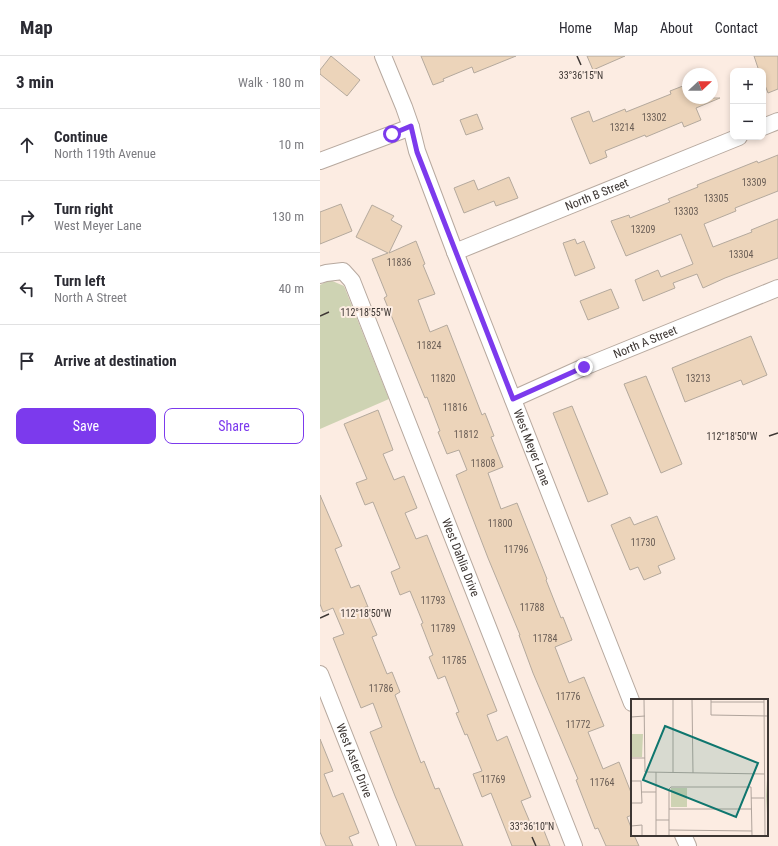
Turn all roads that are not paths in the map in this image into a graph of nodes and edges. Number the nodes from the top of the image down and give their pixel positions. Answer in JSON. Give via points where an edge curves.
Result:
{"nodes":[{"id":1,"x":383,"y":56,"type":"edge"},
{"id":2,"x":778,"y":121,"type":"edge"},
{"id":3,"x":411,"y":126,"type":"junction"},
{"id":4,"x":766,"y":126,"type":"edge"},
{"id":5,"x":731,"y":140,"type":"edge"},
{"id":6,"x":320,"y":161,"type":"edge"},
{"id":7,"x":455,"y":252,"type":"junction"},
{"id":8,"x":320,"y":275,"type":"edge"},
{"id":9,"x":778,"y":288,"type":"edge"},
{"id":10,"x":513,"y":399,"type":"junction"},
{"id":11,"x":320,"y":674,"type":"edge"},
{"id":12,"x":631,"y":700,"type":"edge"},
{"id":13,"x":683,"y":836,"type":"edge"},
{"id":14,"x":388,"y":846,"type":"edge"},
{"id":15,"x":574,"y":846,"type":"edge"},
{"id":16,"x":688,"y":846,"type":"edge"}],
"edges":[{"from":1,"to":3,"type":"street","name":"West Meyer Lane"},
{"from":2,"to":4,"type":"street"},
{"from":3,"to":6,"type":"street"},
{"from":3,"to":7,"type":"street","name":"West Meyer Lane","via":[[417,152]]},
{"from":5,"to":7,"type":"street","name":"North B Street"},
{"from":7,"to":10,"type":"street","name":"West Meyer Lane"},
{"from":8,"to":15,"type":"street","name":"West Dahlia Drive","via":[[343,270],[352,281]]},
{"from":9,"to":10,"type":"street","name":"North A Street"},
{"from":10,"to":12,"type":"street","name":"West Meyer Lane"},
{"from":11,"to":14,"type":"street","name":"West Aster Drive"},
{"from":13,"to":16,"type":"street"}]}
